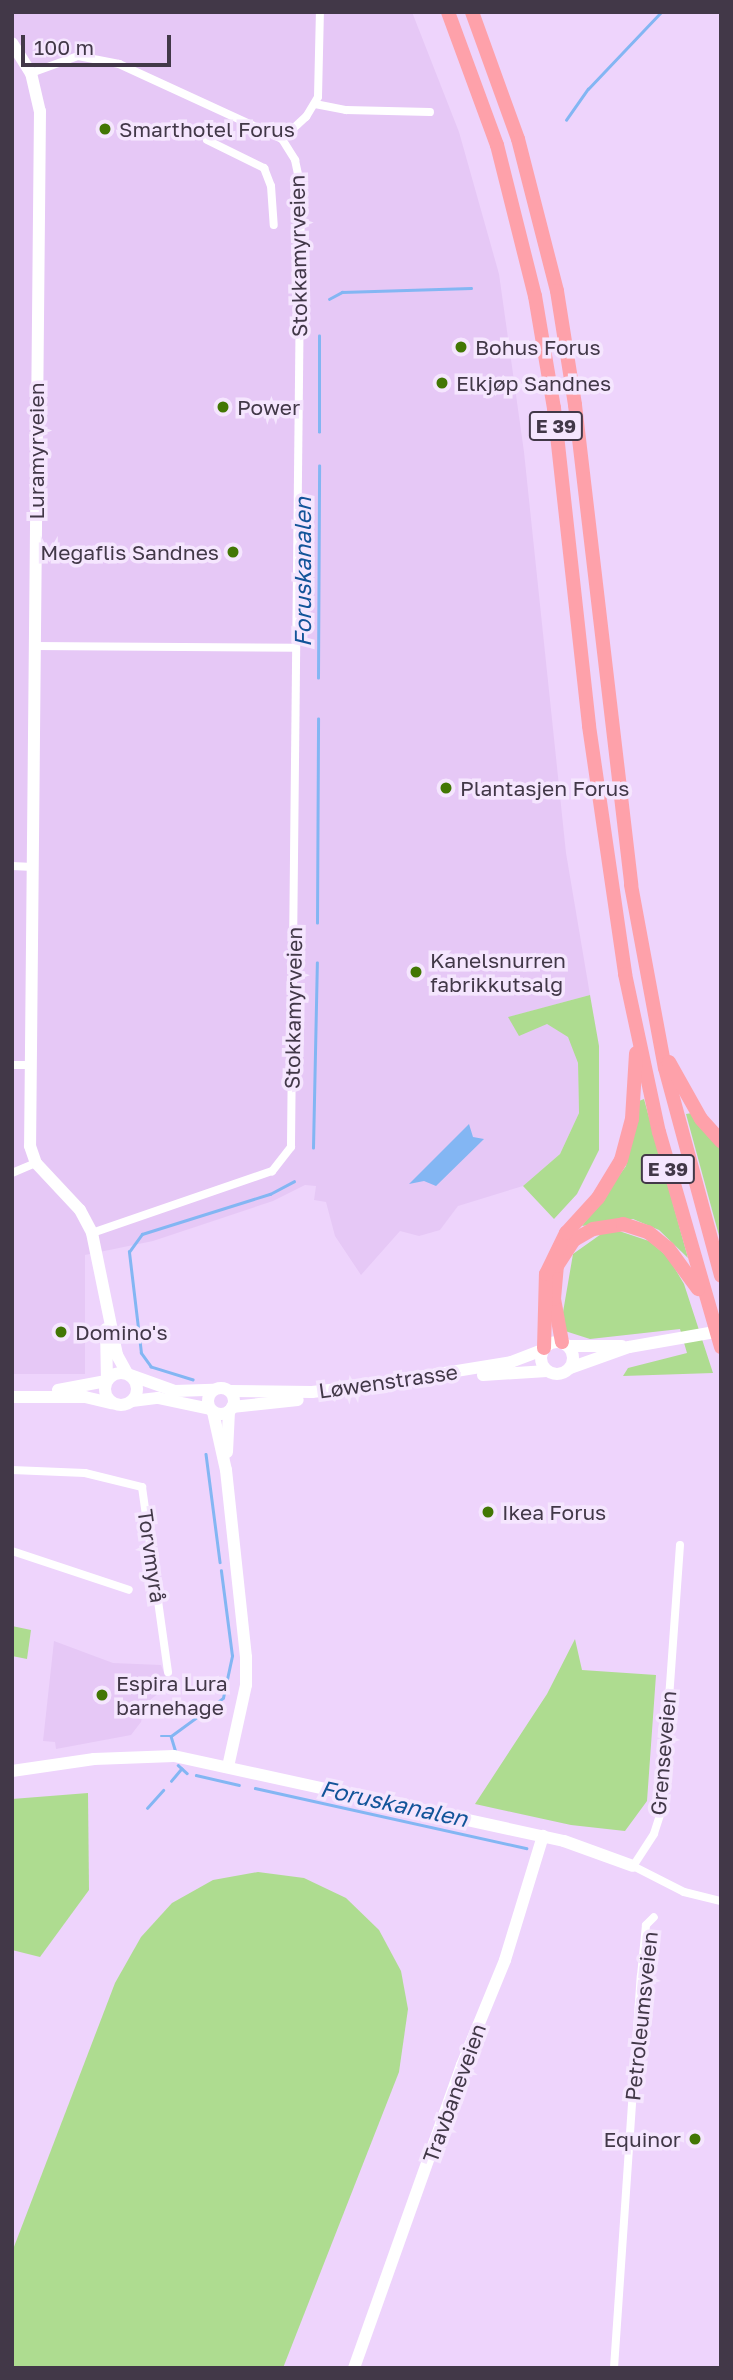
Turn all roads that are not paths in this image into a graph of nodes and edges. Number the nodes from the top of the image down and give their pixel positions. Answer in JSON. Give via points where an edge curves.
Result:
{"nodes":[{"id":1,"x":320,"y":12,"type":"edge"},
{"id":2,"x":448,"y":12,"type":"edge"},
{"id":3,"x":472,"y":12,"type":"edge"},
{"id":4,"x":12,"y":43,"type":"edge"},
{"id":5,"x":31,"y":73,"type":"junction"},
{"id":6,"x":315,"y":104,"type":"junction"},
{"id":7,"x":430,"y":111,"type":"dead end"},
{"id":8,"x":282,"y":139,"type":"junction"},
{"id":9,"x":207,"y":140,"type":"dead end"},
{"id":10,"x":274,"y":225,"type":"dead end"},
{"id":11,"x":34,"y":646,"type":"junction"},
{"id":12,"x":296,"y":648,"type":"junction"},
{"id":13,"x":12,"y":866,"type":"edge"},
{"id":14,"x":33,"y":867,"type":"junction"},
{"id":15,"x":637,"y":1035,"type":"junction"},
{"id":16,"x":660,"y":1045,"type":"junction"},
{"id":17,"x":12,"y":1065,"type":"edge"},
{"id":18,"x":30,"y":1065,"type":"junction"},
{"id":19,"x":721,"y":1141,"type":"edge"},
{"id":20,"x":36,"y":1163,"type":"junction"},
{"id":21,"x":12,"y":1173,"type":"edge"},
{"id":22,"x":92,"y":1233,"type":"junction"},
{"id":23,"x":721,"y":1276,"type":"edge"},
{"id":24,"x":706,"y":1301,"type":"junction"},
{"id":25,"x":106,"y":1311,"type":"junction"},
{"id":26,"x":721,"y":1331,"type":"edge"},
{"id":27,"x":565,"y":1344,"type":"junction"},
{"id":28,"x":629,"y":1347,"type":"junction"},
{"id":29,"x":721,"y":1347,"type":"edge"},
{"id":30,"x":543,"y":1349,"type":"junction"},
{"id":31,"x":570,"y":1368,"type":"junction"},
{"id":32,"x":547,"y":1371,"type":"junction"},
{"id":33,"x":128,"y":1374,"type":"junction"},
{"id":34,"x":106,"y":1381,"type":"junction"},
{"id":35,"x":12,"y":1390,"type":"edge"},
{"id":36,"x":213,"y":1390,"type":"junction"},
{"id":37,"x":230,"y":1391,"type":"junction"},
{"id":38,"x":12,"y":1397,"type":"edge"},
{"id":39,"x":132,"y":1401,"type":"junction"},
{"id":40,"x":112,"y":1403,"type":"junction"},
{"id":41,"x":231,"y":1409,"type":"junction"},
{"id":42,"x":211,"y":1410,"type":"junction"},
{"id":43,"x":12,"y":1470,"type":"edge"},
{"id":44,"x":226,"y":1470,"type":"junction"},
{"id":45,"x":680,"y":1545,"type":"dead end"},
{"id":46,"x":12,"y":1551,"type":"edge"},
{"id":47,"x":129,"y":1590,"type":"dead end"},
{"id":48,"x":168,"y":1672,"type":"dead end"},
{"id":49,"x":228,"y":1767,"type":"junction"},
{"id":50,"x":12,"y":1771,"type":"edge"},
{"id":51,"x":543,"y":1836,"type":"junction"},
{"id":52,"x":632,"y":1866,"type":"junction"},
{"id":53,"x":721,"y":1901,"type":"edge"},
{"id":54,"x":654,"y":1917,"type":"dead end"},
{"id":55,"x":363,"y":2349,"type":"junction"},
{"id":56,"x":354,"y":2368,"type":"edge"},
{"id":57,"x":364,"y":2368,"type":"edge"},
{"id":58,"x":614,"y":2368,"type":"edge"}],
"edges":[{"from":1,"to":6,"type":"street"},
{"from":2,"to":15,"type":"highway","number":"E 39","via":[[497,145],[538,307],[559,444],[605,852]]},
{"from":3,"to":16,"type":"highway","number":"E 39","via":[[530,179],[563,326],[621,813]]},
{"from":4,"to":5,"type":"street","name":"Luramyrveien"},
{"from":5,"to":8,"type":"street","via":[[78,56],[95,57]]},
{"from":5,"to":11,"type":"street","name":"Luramyrveien","via":[[40,111]]},
{"from":6,"to":7,"type":"street","via":[[346,110]]},
{"from":6,"to":8,"type":"street"},
{"from":8,"to":12,"type":"street","name":"Stokkamyrveien","via":[[295,160],[301,189]]},
{"from":9,"to":10,"type":"street","via":[[264,169],[271,186]]},
{"from":11,"to":12,"type":"street"},
{"from":11,"to":14,"type":"street","name":"Luramyrveien"},
{"from":12,"to":22,"type":"street","name":"Stokkamyrveien","via":[[291,1147],[272,1171]]},
{"from":13,"to":14,"type":"street"},
{"from":14,"to":18,"type":"street","name":"Luramyrveien"},
{"from":15,"to":24,"type":"highway","number":"E 39"},
{"from":15,"to":30,"type":"highway","number":"E 39","via":[[626,1147],[608,1185],[552,1255],[543,1296]]},
{"from":16,"to":19,"type":"highway","number":"E 39","via":[[701,1119]]},
{"from":16,"to":23,"type":"highway","number":"E 39"},
{"from":17,"to":18,"type":"street"},
{"from":18,"to":20,"type":"street","name":"Luramyrveien","via":[[30,1134]]},
{"from":20,"to":21,"type":"street"},
{"from":20,"to":22,"type":"street","via":[[80,1210]]},
{"from":22,"to":25,"type":"street"},
{"from":24,"to":27,"type":"highway","number":"E 39","via":[[656,1237],[631,1225],[599,1226],[574,1240],[557,1266],[554,1299]]},
{"from":24,"to":29,"type":"highway","number":"E 39"},
{"from":25,"to":33,"type":"street","via":[[117,1355]]},
{"from":25,"to":34,"type":"street"},
{"from":26,"to":28,"type":"street"},
{"from":27,"to":28,"type":"street"},
{"from":27,"to":30,"type":"street"},
{"from":27,"to":31,"type":"street","via":[[573,1357]]},
{"from":28,"to":31,"type":"street"},
{"from":30,"to":32,"type":"street","via":[[541,1361]]},
{"from":30,"to":37,"type":"street","name":"Løwenstrasse","via":[[511,1362],[365,1386],[312,1392]]},
{"from":31,"to":32,"type":"street","via":[[559,1374]]},
{"from":32,"to":41,"type":"street","name":"Løwenstrasse"},
{"from":33,"to":34,"type":"street","via":[[117,1373]]},
{"from":33,"to":36,"type":"street","via":[[175,1391]]},
{"from":33,"to":39,"type":"street","via":[[137,1387]]},
{"from":34,"to":35,"type":"street","via":[[84,1387]]},
{"from":34,"to":40,"type":"street","via":[[104,1391]]},
{"from":36,"to":37,"type":"street","name":"Løwenstrasse"},
{"from":36,"to":42,"type":"street","via":[[208,1396]]},
{"from":37,"to":41,"type":"street"},
{"from":38,"to":40,"type":"street","via":[[72,1397]]},
{"from":39,"to":40,"type":"street"},
{"from":39,"to":42,"type":"street","via":[[158,1398]]},
{"from":41,"to":42,"type":"street","name":"Løwenstrasse"},
{"from":41,"to":44,"type":"street"},
{"from":42,"to":44,"type":"street"},
{"from":43,"to":48,"type":"street","name":"Torvmyrå","via":[[85,1473],[142,1487]]},
{"from":44,"to":49,"type":"street","via":[[247,1672]]},
{"from":45,"to":52,"type":"street","name":"Grenseveien","via":[[661,1812],[649,1844]]},
{"from":46,"to":47,"type":"street","name":"Torvmyrå"},
{"from":49,"to":50,"type":"street","via":[[147,1755]]},
{"from":49,"to":51,"type":"street"},
{"from":51,"to":52,"type":"street"},
{"from":51,"to":55,"type":"street","name":"Travbaneveien","via":[[513,1935],[462,2065]]},
{"from":52,"to":53,"type":"street","via":[[684,1892]]},
{"from":54,"to":58,"type":"street","name":"Petroleumsveien","via":[[646,1925],[641,1976]]},
{"from":55,"to":56,"type":"street","name":"Travbaneveien"},
{"from":55,"to":57,"type":"street","name":"Travbaneveien"}]}
